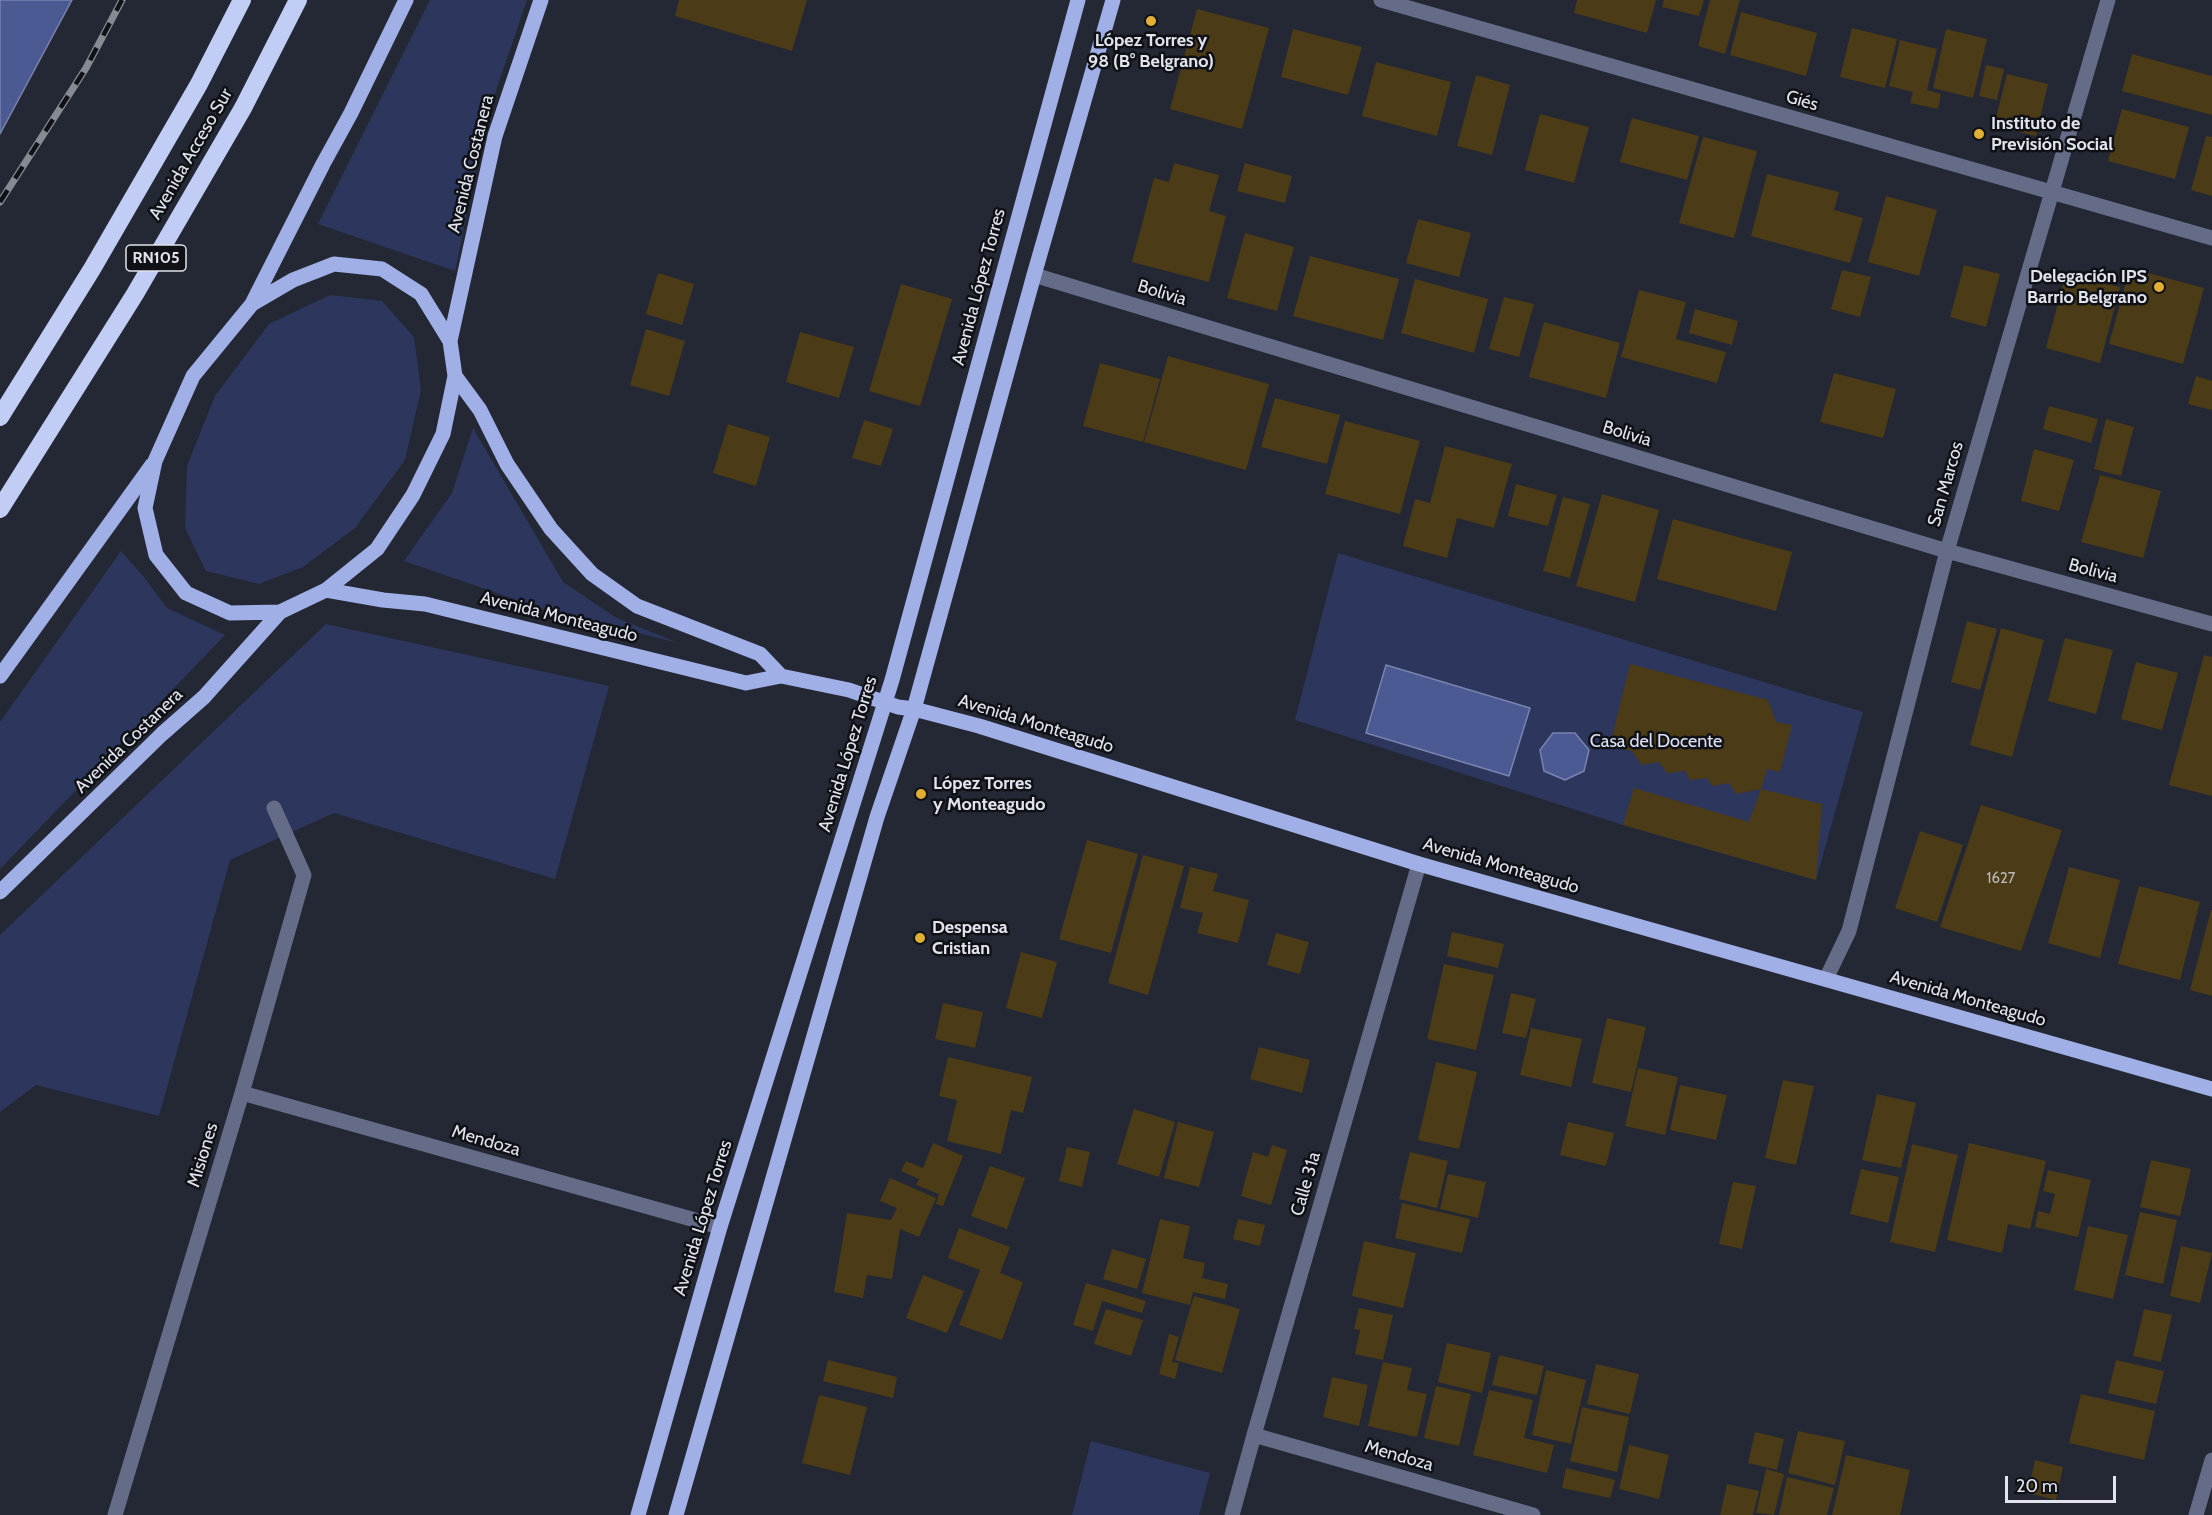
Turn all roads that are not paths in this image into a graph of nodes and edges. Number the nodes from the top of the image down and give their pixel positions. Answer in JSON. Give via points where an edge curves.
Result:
{"nodes":[{"id":1,"x":242,"y":0,"type":"edge"},
{"id":2,"x":298,"y":0,"type":"edge"},
{"id":3,"x":406,"y":0,"type":"edge"},
{"id":4,"x":541,"y":0,"type":"edge"},
{"id":5,"x":1078,"y":0,"type":"edge"},
{"id":6,"x":1113,"y":0,"type":"edge"},
{"id":7,"x":1381,"y":0,"type":"edge"},
{"id":8,"x":2108,"y":0,"type":"edge"},
{"id":9,"x":2050,"y":192,"type":"junction"},
{"id":10,"x":2212,"y":238,"type":"edge"},
{"id":11,"x":1034,"y":274,"type":"junction"},
{"id":12,"x":252,"y":304,"type":"junction"},
{"id":13,"x":450,"y":341,"type":"junction"},
{"id":14,"x":454,"y":376,"type":"junction"},
{"id":15,"x":0,"y":417,"type":"edge"},
{"id":16,"x":155,"y":460,"type":"junction"},
{"id":17,"x":0,"y":509,"type":"edge"},
{"id":18,"x":1947,"y":551,"type":"junction"},
{"id":19,"x":326,"y":591,"type":"junction"},
{"id":20,"x":279,"y":612,"type":"junction"},
{"id":21,"x":2212,"y":624,"type":"edge"},
{"id":22,"x":0,"y":676,"type":"edge"},
{"id":23,"x":781,"y":676,"type":"junction"},
{"id":24,"x":885,"y":702,"type":"junction"},
{"id":25,"x":914,"y":709,"type":"junction"},
{"id":26,"x":274,"y":808,"type":"dead end"},
{"id":27,"x":1419,"y":864,"type":"junction"},
{"id":28,"x":0,"y":892,"type":"edge"},
{"id":29,"x":1826,"y":979,"type":"junction"},
{"id":30,"x":2212,"y":1089,"type":"edge"},
{"id":31,"x":242,"y":1093,"type":"junction"},
{"id":32,"x":720,"y":1227,"type":"junction"},
{"id":33,"x":1254,"y":1435,"type":"junction"},
{"id":34,"x":2212,"y":1460,"type":"edge"},
{"id":35,"x":116,"y":1515,"type":"edge"},
{"id":36,"x":638,"y":1515,"type":"edge"},
{"id":37,"x":676,"y":1515,"type":"edge"},
{"id":38,"x":1232,"y":1515,"type":"edge"},
{"id":39,"x":1533,"y":1515,"type":"edge"},
{"id":40,"x":2196,"y":1515,"type":"edge"}],
"edges":[{"from":1,"to":15,"type":"highway","name":"Avenida Acceso Sur","number":"RN105","via":[[199,84],[92,269]]},
{"from":2,"to":17,"type":"highway","name":"Avenida Acceso Sur","number":"RN105","via":[[243,108],[135,294]]},
{"from":3,"to":12,"type":"main road","name":"Avenida Costanera"},
{"from":4,"to":13,"type":"main road","name":"Avenida Costanera","via":[[495,136]]},
{"from":5,"to":24,"type":"main road","name":"Avenida López Torres"},
{"from":6,"to":11,"type":"main road"},
{"from":7,"to":9,"type":"street","name":"Giés"},
{"from":8,"to":9,"type":"street","name":"San Marcos"},
{"from":9,"to":10,"type":"street","name":"Giés"},
{"from":9,"to":18,"type":"street","name":"San Marcos"},
{"from":11,"to":18,"type":"street","name":"Bolivia"},
{"from":11,"to":25,"type":"main road"},
{"from":12,"to":13,"type":"main road","name":"Avenida Costanera","via":[[293,280],[334,264],[382,269],[421,294]]},
{"from":12,"to":16,"type":"main road","name":"Avenida Costanera","via":[[193,376]]},
{"from":13,"to":14,"type":"main road","name":"Avenida Costanera"},
{"from":14,"to":19,"type":"main road","name":"Avenida Costanera","via":[[443,434],[414,495],[376,549]]},
{"from":14,"to":23,"type":"main road","name":"Avenida Monteagudo","via":[[480,410],[507,465],[551,530],[592,574],[637,606],[760,654]]},
{"from":16,"to":20,"type":"main road","name":"Avenida Costanera","via":[[145,508],[156,555],[186,593],[230,613]]},
{"from":16,"to":22,"type":"main road","name":"Avenida Costanera"},
{"from":18,"to":21,"type":"street","name":"Bolivia"},
{"from":18,"to":29,"type":"street","name":"San Marcos","via":[[1849,931]]},
{"from":19,"to":20,"type":"main road","name":"Avenida Costanera"},
{"from":19,"to":23,"type":"main road","name":"Avenida Monteagudo","via":[[425,604],[746,683]]},
{"from":20,"to":28,"type":"main road","name":"Avenida Costanera","via":[[204,697]]},
{"from":23,"to":24,"type":"main road","name":"Avenida Monteagudo"},
{"from":24,"to":25,"type":"main road","name":"Avenida Monteagudo"},
{"from":24,"to":32,"type":"main road","name":"Avenida López Torres"},
{"from":25,"to":27,"type":"main road","name":"Avenida Monteagudo"},
{"from":25,"to":37,"type":"main road","via":[[877,817]]},
{"from":26,"to":31,"type":"street","name":"Misiones","via":[[304,875]]},
{"from":27,"to":29,"type":"main road","name":"Avenida Monteagudo"},
{"from":27,"to":33,"type":"street","name":"Calle 31a"},
{"from":29,"to":30,"type":"main road","name":"Avenida Monteagudo"},
{"from":31,"to":32,"type":"street","name":"Mendoza"},
{"from":31,"to":35,"type":"street","name":"Misiones"},
{"from":32,"to":36,"type":"main road","name":"Avenida López Torres"},
{"from":33,"to":38,"type":"street","name":"Calle 31a"},
{"from":33,"to":39,"type":"street","name":"Mendoza"},
{"from":34,"to":40,"type":"street"}]}
